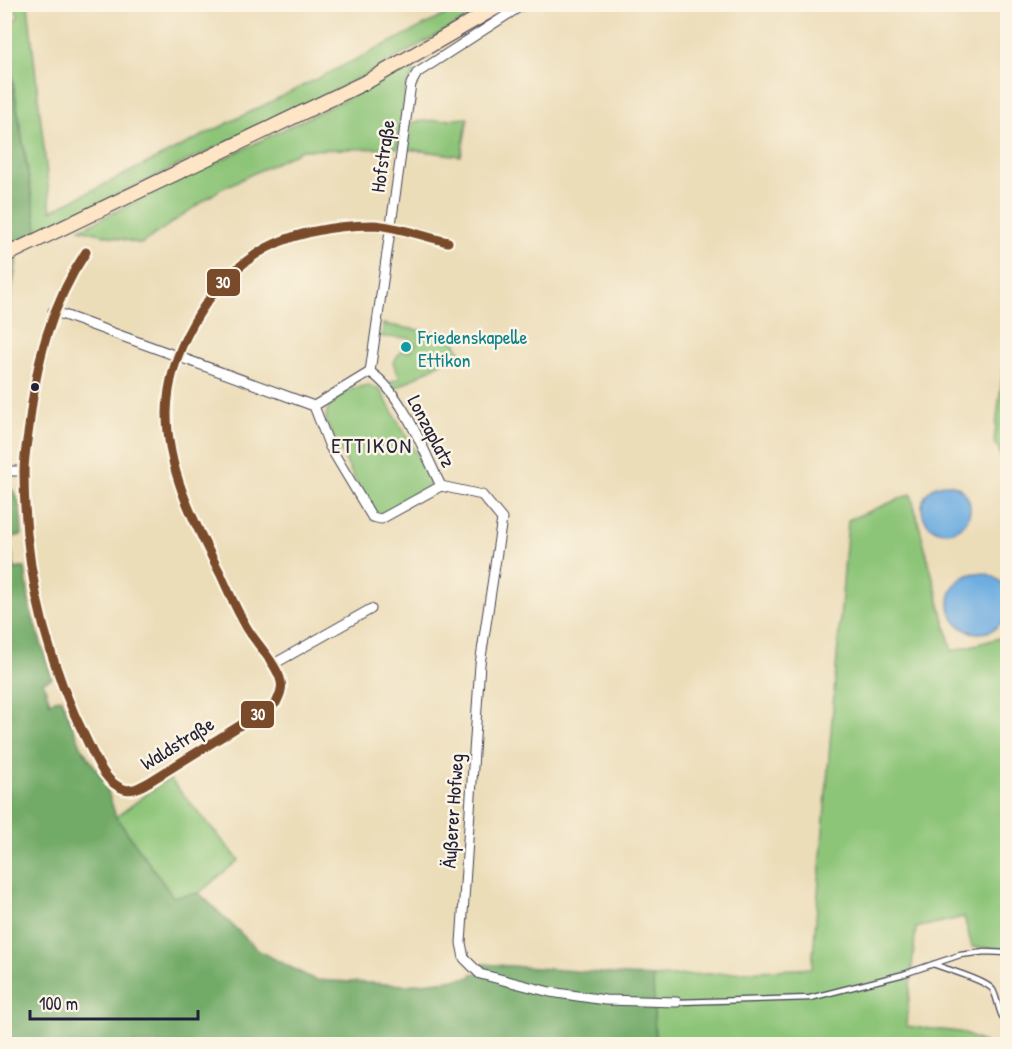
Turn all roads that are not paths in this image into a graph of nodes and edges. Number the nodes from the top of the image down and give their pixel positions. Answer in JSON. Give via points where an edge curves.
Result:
{"nodes":[{"id":1,"x":502,"y":4,"type":"edge"},
{"id":2,"x":524,"y":4,"type":"edge"},
{"id":3,"x":391,"y":228,"type":"junction"},
{"id":4,"x":448,"y":242,"type":"dead end"},
{"id":5,"x":86,"y":252,"type":"dead end"},
{"id":6,"x":4,"y":256,"type":"edge"},
{"id":7,"x":53,"y":311,"type":"junction"},
{"id":8,"x":179,"y":356,"type":"junction"},
{"id":9,"x":370,"y":372,"type":"junction"},
{"id":10,"x":314,"y":406,"type":"junction"},
{"id":11,"x":4,"y":471,"type":"edge"},
{"id":12,"x":24,"y":471,"type":"junction"},
{"id":13,"x":441,"y":486,"type":"junction"},
{"id":14,"x":371,"y":609,"type":"dead end"},
{"id":15,"x":272,"y":665,"type":"junction"},
{"id":16,"x":1008,"y":953,"type":"edge"},
{"id":17,"x":933,"y":964,"type":"junction"},
{"id":18,"x":677,"y":1002,"type":"joint"},
{"id":19,"x":1008,"y":1024,"type":"edge"}],
"edges":[{"from":1,"to":6,"type":"main road","via":[[370,80]]},
{"from":2,"to":3,"type":"street","name":"Hofstraße","via":[[417,73],[409,92]]},
{"from":3,"to":4,"type":"street"},
{"from":3,"to":8,"type":"street","via":[[374,225],[321,231],[288,239],[256,254],[206,305]]},
{"from":3,"to":9,"type":"street","name":"Hofstraße"},
{"from":5,"to":7,"type":"street","name":"Waldstraße"},
{"from":7,"to":8,"type":"street"},
{"from":7,"to":12,"type":"street","name":"Waldstraße","via":[[37,368]]},
{"from":8,"to":10,"type":"street"},
{"from":8,"to":15,"type":"street","via":[[167,412],[178,479],[233,601]]},
{"from":9,"to":10,"type":"street"},
{"from":9,"to":13,"type":"street","name":"Lonzaplatz","via":[[401,408]]},
{"from":10,"to":13,"type":"street","name":"Lonzaplatz","via":[[330,447],[372,517],[381,519]]},
{"from":11,"to":12,"type":"street"},
{"from":12,"to":15,"type":"street","name":"Waldstraße","via":[[31,574],[53,666],[100,766],[116,785],[133,790],[149,782],[276,703],[282,687]]},
{"from":13,"to":18,"type":"street","name":"Äußerer Hofweg","via":[[482,495],[502,519],[480,664],[461,943],[464,957],[480,974],[550,992],[605,1000]]},
{"from":14,"to":15,"type":"street"},
{"from":16,"to":17,"type":"lane","via":[[960,955]]},
{"from":17,"to":18,"type":"lane","via":[[810,998]]},
{"from":17,"to":19,"type":"lane","via":[[985,982],[992,988]]}]}
